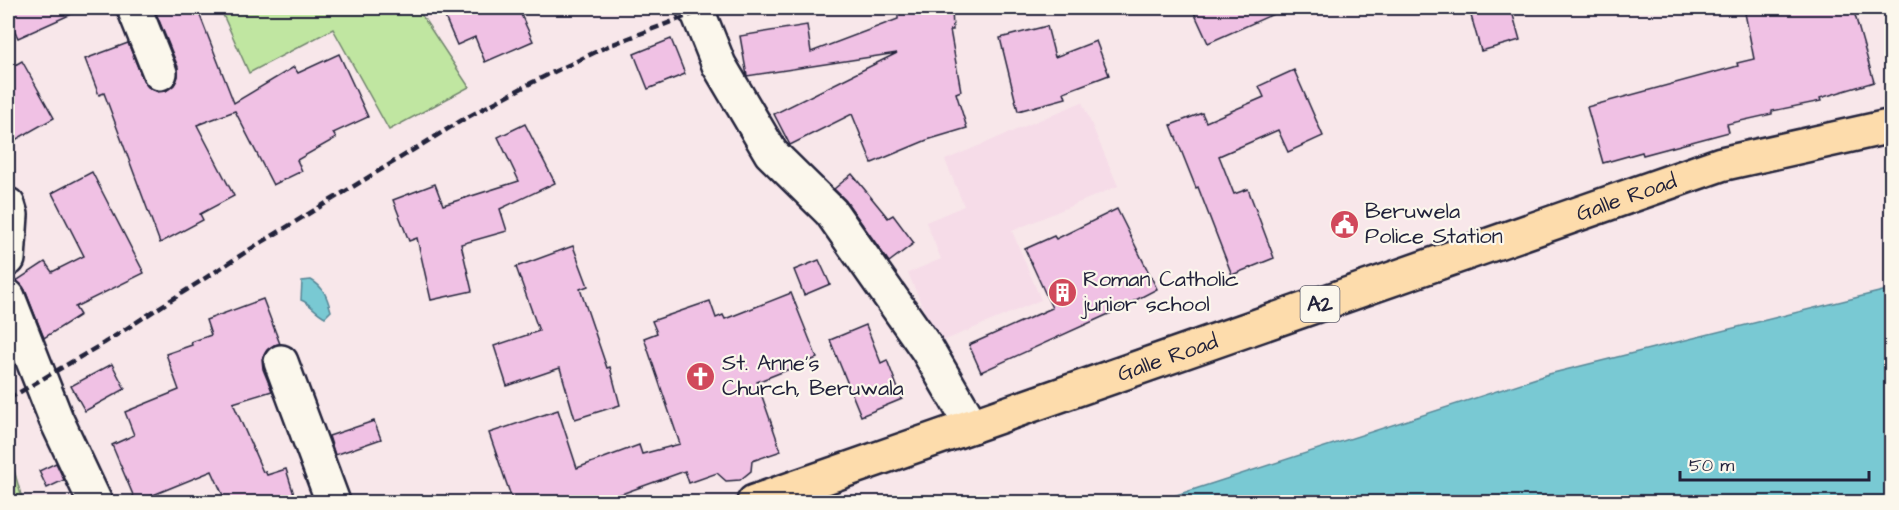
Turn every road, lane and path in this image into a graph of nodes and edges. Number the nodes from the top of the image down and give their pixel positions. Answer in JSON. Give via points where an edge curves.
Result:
{"nodes":[{"id":1,"x":134,"y":8,"type":"edge"},
{"id":2,"x":693,"y":8,"type":"edge"},
{"id":3,"x":160,"y":73,"type":"dead end"},
{"id":4,"x":1892,"y":126,"type":"edge"},
{"id":5,"x":8,"y":205,"type":"edge"},
{"id":6,"x":8,"y":259,"type":"edge"},
{"id":7,"x":8,"y":297,"type":"edge"},
{"id":8,"x":281,"y":362,"type":"dead end"},
{"id":9,"x":972,"y":426,"type":"junction"},
{"id":10,"x":94,"y":502,"type":"edge"},
{"id":11,"x":333,"y":502,"type":"edge"},
{"id":12,"x":754,"y":502,"type":"edge"}],
"edges":[{"from":1,"to":3,"type":"street"},
{"from":2,"to":9,"type":"street","via":[[719,65],[771,153],[831,212],[927,349]]},
{"from":4,"to":9,"type":"highway","name":"Galle Road","number":"A2","via":[[1722,164]]},
{"from":5,"to":6,"type":"street"},
{"from":7,"to":10,"type":"street"},
{"from":8,"to":11,"type":"street"},
{"from":9,"to":12,"type":"highway","name":"Galle Road","number":"A2"}]}
